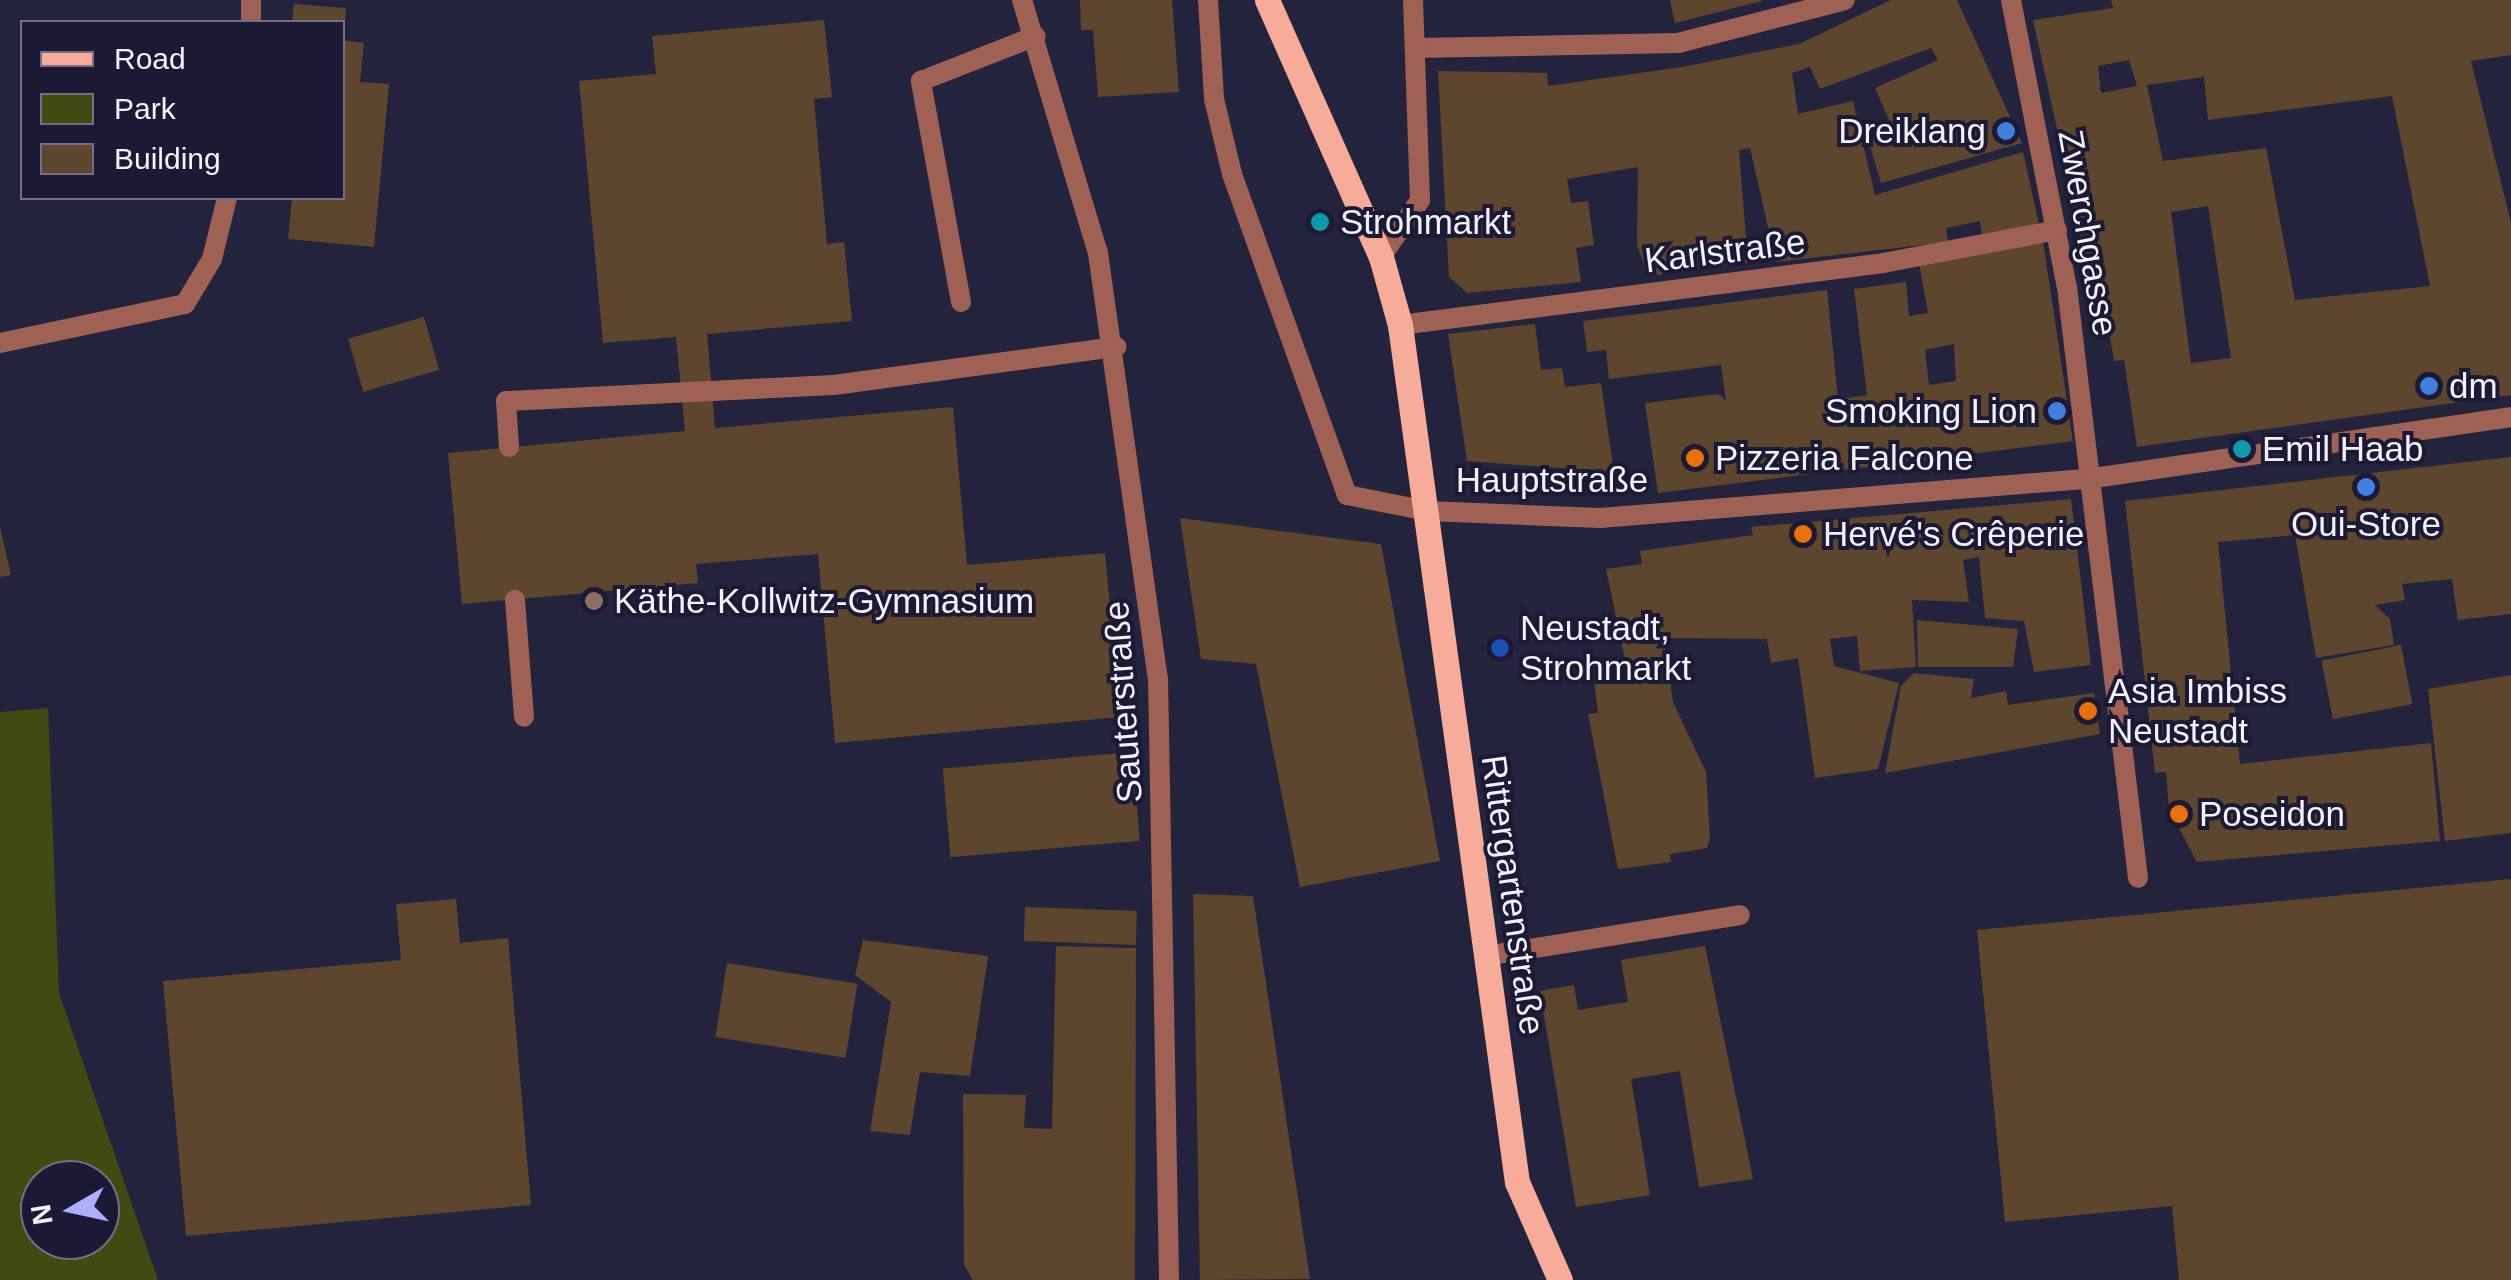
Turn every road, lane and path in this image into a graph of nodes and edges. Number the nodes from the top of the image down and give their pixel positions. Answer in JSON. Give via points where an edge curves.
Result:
{"nodes":[{"id":1,"x":1022,"y":0,"type":"edge"},
{"id":2,"x":1208,"y":0,"type":"edge"},
{"id":3,"x":1267,"y":0,"type":"edge"},
{"id":4,"x":1414,"y":0,"type":"edge"},
{"id":5,"x":1845,"y":0,"type":"edge"},
{"id":6,"x":2011,"y":0,"type":"edge"},
{"id":7,"x":1036,"y":36,"type":"junction"},
{"id":8,"x":1416,"y":48,"type":"junction"},
{"id":9,"x":227,"y":200,"type":"edge"},
{"id":10,"x":2057,"y":230,"type":"junction"},
{"id":11,"x":1382,"y":258,"type":"junction"},
{"id":12,"x":961,"y":302,"type":"dead end"},
{"id":13,"x":1400,"y":325,"type":"junction"},
{"id":14,"x":0,"y":342,"type":"edge"},
{"id":15,"x":1116,"y":347,"type":"junction"},
{"id":16,"x":2511,"y":417,"type":"edge"},
{"id":17,"x":508,"y":447,"type":"dead end"},
{"id":18,"x":2094,"y":478,"type":"junction"},
{"id":19,"x":1426,"y":511,"type":"junction"},
{"id":20,"x":515,"y":600,"type":"dead end"},
{"id":21,"x":524,"y":717,"type":"dead end"},
{"id":22,"x":2138,"y":878,"type":"dead end"},
{"id":23,"x":1740,"y":916,"type":"dead end"},
{"id":24,"x":1485,"y":956,"type":"junction"},
{"id":25,"x":1169,"y":1280,"type":"edge"},
{"id":26,"x":1560,"y":1280,"type":"edge"}],
"edges":[{"from":1,"to":7,"type":"street","name":"Sauterstraße"},
{"from":2,"to":19,"type":"street","via":[[1214,100],[1232,174],[1347,495]]},
{"from":3,"to":11,"type":"main road"},
{"from":4,"to":8,"type":"street"},
{"from":5,"to":8,"type":"street","via":[[1678,43]]},
{"from":6,"to":10,"type":"street","name":"Zwerchgasse"},
{"from":7,"to":12,"type":"street","via":[[920,81]]},
{"from":7,"to":15,"type":"street","name":"Sauterstraße","via":[[1067,127]]},
{"from":8,"to":11,"type":"street","via":[[1420,200]]},
{"from":9,"to":14,"type":"street","via":[[212,260],[185,304]]},
{"from":10,"to":13,"type":"street","name":"Karlstraße","via":[[1884,263]]},
{"from":10,"to":18,"type":"street","name":"Zwerchgasse"},
{"from":11,"to":13,"type":"main road"},
{"from":13,"to":19,"type":"main road"},
{"from":15,"to":17,"type":"street","via":[[834,385],[506,401]]},
{"from":15,"to":25,"type":"street","name":"Sauterstraße","via":[[1164,784]]},
{"from":16,"to":18,"type":"street","name":"Hauptstraße"},
{"from":18,"to":19,"type":"street","name":"Hauptstraße","via":[[1600,518]]},
{"from":18,"to":22,"type":"street","name":"Zwerchgasse"},
{"from":19,"to":24,"type":"main road","name":"Rittergartenstraße"},
{"from":20,"to":21,"type":"street"},
{"from":23,"to":24,"type":"street"},
{"from":24,"to":26,"type":"main road","name":"Rittergartenstraße","via":[[1517,1182]]}]}
